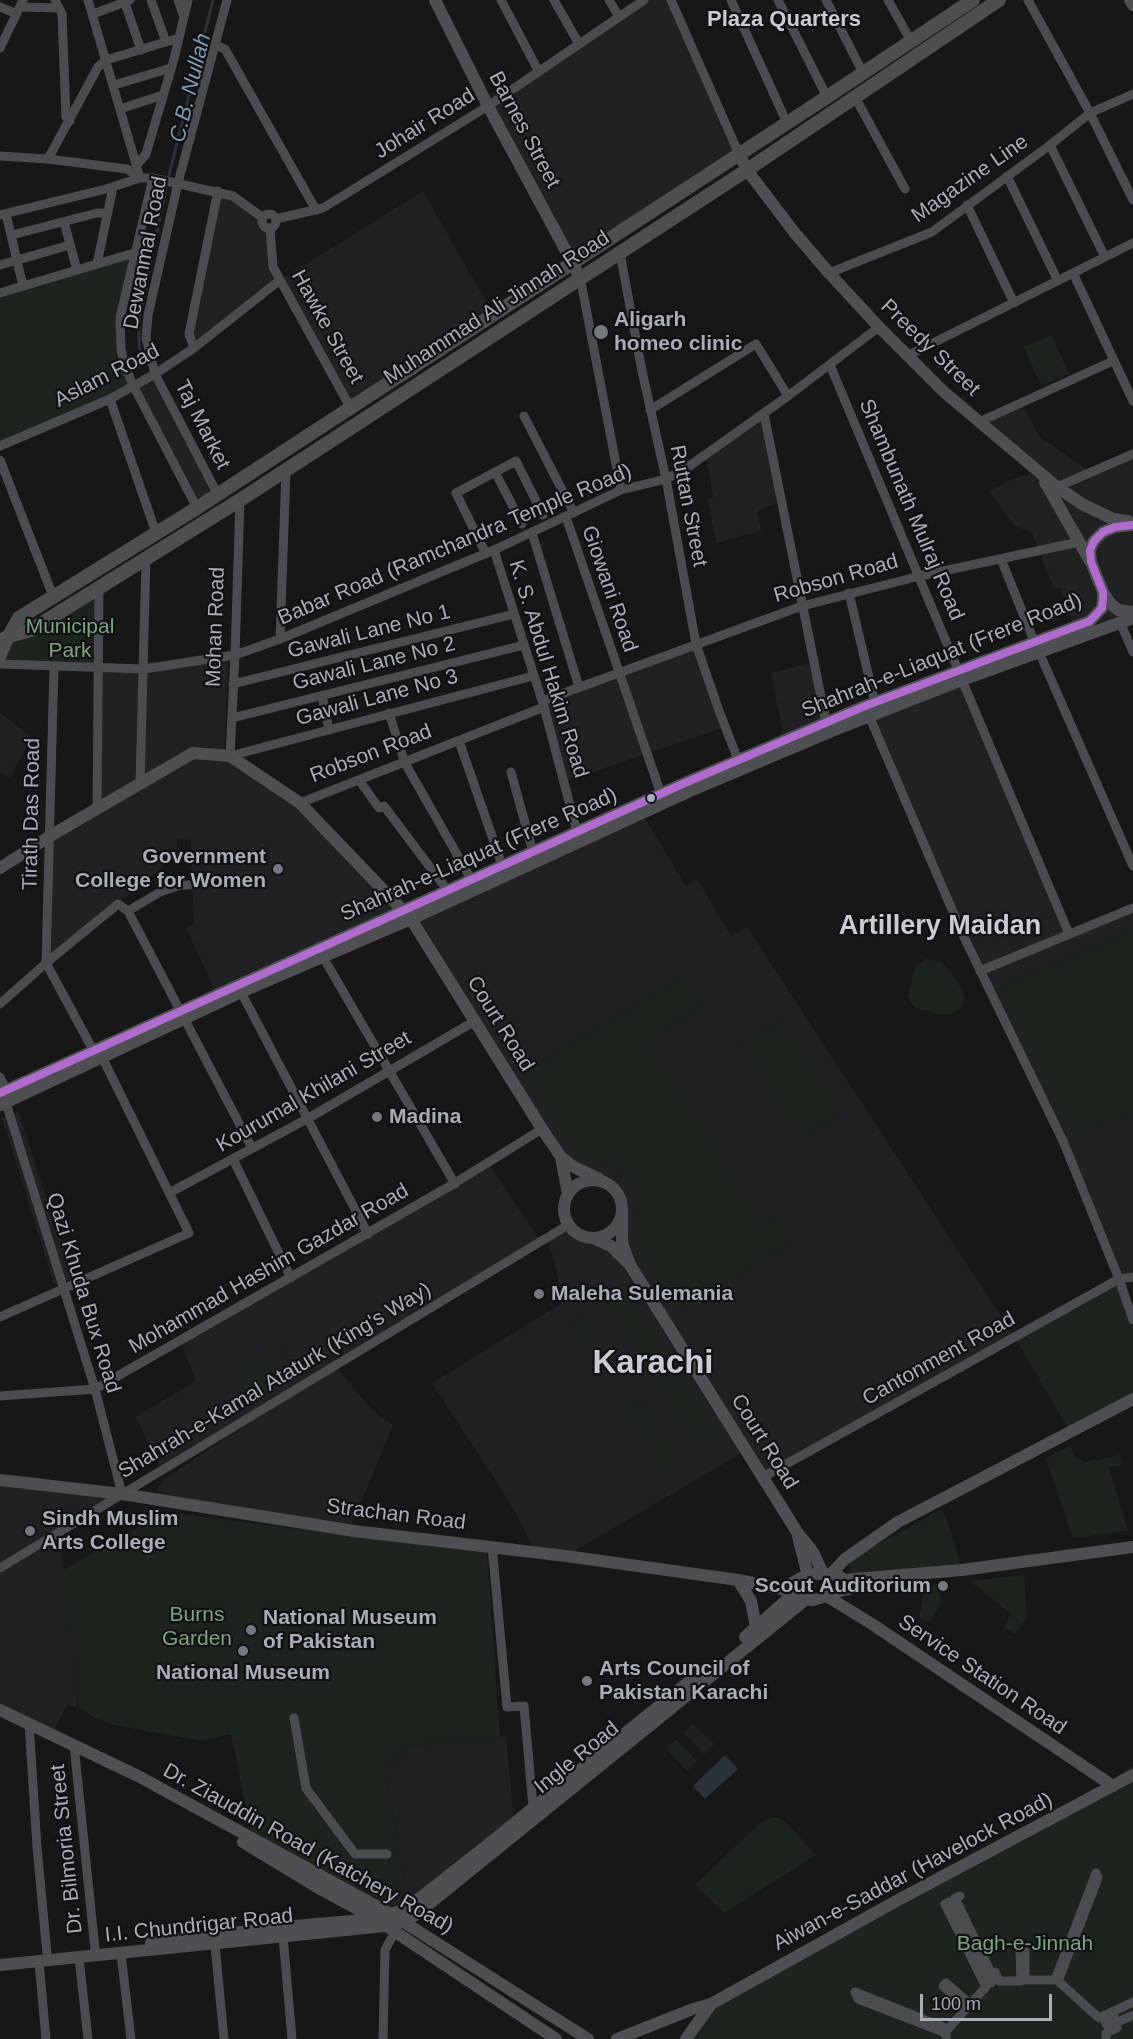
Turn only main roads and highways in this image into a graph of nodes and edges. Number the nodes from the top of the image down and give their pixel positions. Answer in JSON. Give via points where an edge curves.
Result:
{"nodes":[{"id":1,"x":435,"y":0,"type":"edge"},
{"id":2,"x":972,"y":0,"type":"edge"},
{"id":3,"x":999,"y":0,"type":"edge"},
{"id":4,"x":1130,"y":0,"type":"edge"},
{"id":5,"x":1133,"y":5,"type":"edge"},
{"id":6,"x":739,"y":154,"type":"junction"},
{"id":7,"x":747,"y":170,"type":"junction"},
{"id":8,"x":572,"y":263,"type":"junction"},
{"id":9,"x":580,"y":277,"type":"junction"},
{"id":10,"x":1039,"y":470,"type":"junction"},
{"id":11,"x":1133,"y":524,"type":"edge"},
{"id":12,"x":1090,"y":562,"type":"junction"},
{"id":13,"x":1103,"y":592,"type":"junction"},
{"id":14,"x":1133,"y":612,"type":"edge"},
{"id":15,"x":1133,"y":618,"type":"edge"},
{"id":16,"x":4,"y":639,"type":"edge"},
{"id":17,"x":1037,"y":646,"type":"junction"},
{"id":18,"x":0,"y":657,"type":"edge"},
{"id":19,"x":870,"y":709,"type":"junction"},
{"id":20,"x":0,"y":868,"type":"edge"},
{"id":21,"x":407,"y":915,"type":"junction"},
{"id":22,"x":182,"y":1015,"type":"junction"},
{"id":23,"x":3,"y":1098,"type":"edge"},
{"id":24,"x":561,"y":1157,"type":"junction"},
{"id":25,"x":603,"y":1181,"type":"junction"},
{"id":26,"x":568,"y":1194,"type":"junction"},
{"id":27,"x":622,"y":1213,"type":"junction"},
{"id":28,"x":593,"y":1238,"type":"junction"},
{"id":29,"x":630,"y":1265,"type":"junction"},
{"id":30,"x":1133,"y":1399,"type":"edge"},
{"id":31,"x":0,"y":1480,"type":"edge"},
{"id":32,"x":797,"y":1532,"type":"junction"},
{"id":33,"x":1133,"y":1547,"type":"edge"},
{"id":34,"x":827,"y":1574,"type":"junction"},
{"id":35,"x":808,"y":1576,"type":"junction"},
{"id":36,"x":738,"y":1580,"type":"junction"},
{"id":37,"x":842,"y":1586,"type":"junction"},
{"id":38,"x":789,"y":1593,"type":"junction"},
{"id":39,"x":828,"y":1597,"type":"junction"},
{"id":40,"x":805,"y":1600,"type":"junction"},
{"id":41,"x":756,"y":1627,"type":"junction"},
{"id":42,"x":0,"y":1712,"type":"edge"},
{"id":43,"x":75,"y":1747,"type":"junction"},
{"id":44,"x":1133,"y":1775,"type":"edge"},
{"id":45,"x":1113,"y":1786,"type":"junction"},
{"id":46,"x":396,"y":1918,"type":"junction"},
{"id":47,"x":386,"y":1926,"type":"junction"},
{"id":48,"x":0,"y":1958,"type":"edge"},
{"id":49,"x":43,"y":1958,"type":"junction"},
{"id":50,"x":0,"y":1965,"type":"edge"},
{"id":51,"x":711,"y":2004,"type":"junction"},
{"id":52,"x":556,"y":2039,"type":"edge"},
{"id":53,"x":588,"y":2039,"type":"edge"},
{"id":54,"x":616,"y":2039,"type":"edge"},
{"id":55,"x":686,"y":2039,"type":"edge"}],
"edges":[{"from":1,"to":8,"type":"main road","name":"Barnes Street"},
{"from":2,"to":6,"type":"highway","name":"Muhammad Ali Jinnah Road"},
{"from":3,"to":7,"type":"highway","name":"Muhammad Ali Jinnah Road"},
{"from":4,"to":5,"type":"main road"},
{"from":6,"to":7,"type":"main road","name":"Preedy Street"},
{"from":6,"to":8,"type":"highway","name":"Muhammad Ali Jinnah Road"},
{"from":7,"to":9,"type":"highway","name":"Muhammad Ali Jinnah Road"},
{"from":7,"to":10,"type":"main road","name":"Preedy Street","via":[[829,273],[907,356],[944,392]]},
{"from":8,"to":9,"type":"main road","name":"Barnes Street"},
{"from":8,"to":16,"type":"highway","name":"Muhammad Ali Jinnah Road","via":[[196,508],[19,618]]},
{"from":9,"to":16,"type":"highway","name":"Muhammad Ali Jinnah Road","via":[[240,500],[31,630]]},
{"from":10,"to":11,"type":"main road","name":"Preedy Street","via":[[1082,504]]},
{"from":10,"to":12,"type":"main road"},
{"from":11,"to":12,"type":"main road","name":"Shahrah-e-Liaquat (Frere Road)","via":[[1103,532],[1090,550]]},
{"from":12,"to":13,"type":"main road","name":"Shahrah-e-Liaquat (Frere Road)"},
{"from":13,"to":14,"type":"main road","via":[[1118,610]]},
{"from":13,"to":17,"type":"main road","name":"Shahrah-e-Liaquat (Frere Road)","via":[[1102,608],[1090,621]]},
{"from":15,"to":17,"type":"main road","name":"Shahrah-e-Liaquat (Frere Road)"},
{"from":16,"to":18,"type":"main road"},
{"from":17,"to":19,"type":"main road","name":"Shahrah-e-Liaquat (Frere Road)"},
{"from":19,"to":21,"type":"main road","name":"Shahrah-e-Liaquat (Frere Road)"},
{"from":19,"to":21,"type":"main road","name":"Shahrah-e-Liaquat (Frere Road)","via":[[826,722],[661,794],[471,879]]},
{"from":20,"to":21,"type":"main road","name":"Robson Road","via":[[194,753],[230,756],[300,803]]},
{"from":21,"to":22,"type":"main road","name":"Shahrah-e-Liaquat (Frere Road)"},
{"from":21,"to":22,"type":"main road","name":"Shahrah-e-Liaquat (Frere Road)","via":[[323,957]]},
{"from":21,"to":24,"type":"main road","name":"Court Road"},
{"from":22,"to":23,"type":"main road","name":"Shahrah-e-Liaquat (Frere Road)"},
{"from":24,"to":25,"type":"main road"},
{"from":24,"to":26,"type":"main road","name":"Court Road"},
{"from":25,"to":26,"type":"main road","via":[[586,1180]]},
{"from":25,"to":27,"type":"main road","via":[[615,1188]]},
{"from":26,"to":28,"type":"main road","via":[[564,1204],[568,1225],[582,1236]]},
{"from":27,"to":28,"type":"main road","via":[[609,1234]]},
{"from":27,"to":29,"type":"main road","name":"Court Road","via":[[622,1243]]},
{"from":28,"to":29,"type":"main road","via":[[611,1246]]},
{"from":29,"to":32,"type":"main road","name":"Court Road"},
{"from":30,"to":34,"type":"main road","via":[[898,1522]]},
{"from":31,"to":36,"type":"main road","name":"Strachan Road","via":[[122,1494],[354,1531]]},
{"from":32,"to":34,"type":"main road","name":"Court Road"},
{"from":32,"to":35,"type":"main road","name":"Court Road"},
{"from":33,"to":37,"type":"main road"},
{"from":34,"to":35,"type":"main road"},
{"from":34,"to":37,"type":"main road"},
{"from":35,"to":38,"type":"main road","name":"Ingle Road","via":[[792,1583]]},
{"from":36,"to":38,"type":"main road","name":"Strachan Road"},
{"from":36,"to":41,"type":"main road","via":[[751,1601]]},
{"from":37,"to":39,"type":"main road"},
{"from":38,"to":40,"type":"main road","name":"Strachan Road"},
{"from":38,"to":41,"type":"main road","name":"Ingle Road"},
{"from":39,"to":40,"type":"main road"},
{"from":39,"to":45,"type":"main road","name":"Service Station Road"},
{"from":40,"to":46,"type":"main road","name":"Ingle Road","via":[[414,1916]]},
{"from":41,"to":46,"type":"main road","name":"Ingle Road"},
{"from":42,"to":43,"type":"main road","name":"Dr. Ziauddin Road (Katchery Road)"},
{"from":43,"to":46,"type":"main road","name":"Dr. Ziauddin Road (Katchery Road)","via":[[138,1776]]},
{"from":43,"to":47,"type":"main road","name":"Dr. Ziauddin Road (Katchery Road)"},
{"from":44,"to":45,"type":"main road","name":"Aiwan-e-Saddar (Havelock Road)"},
{"from":45,"to":51,"type":"main road","name":"Aiwan-e-Saddar (Havelock Road)"},
{"from":46,"to":47,"type":"main road","name":"I.I. Chundrigar Road"},
{"from":46,"to":53,"type":"main road","name":"Dr. Ziauddin Road (Katchery Road)"},
{"from":47,"to":49,"type":"main road","name":"I.I. Chundrigar Road","via":[[79,1958]]},
{"from":47,"to":49,"type":"main road","name":"I.I. Chundrigar Road","via":[[282,1927]]},
{"from":47,"to":52,"type":"main road","name":"Dr. Ziauddin Road (Katchery Road)"},
{"from":48,"to":49,"type":"main road","name":"I.I. Chundrigar Road"},
{"from":49,"to":50,"type":"main road","name":"I.I. Chundrigar Road"},
{"from":51,"to":54,"type":"main road","name":"Aiwan-e-Saddar (Havelock Road)"},
{"from":51,"to":55,"type":"main road","name":"Aiwan-e-Saddar (Havelock Road)"}]}
